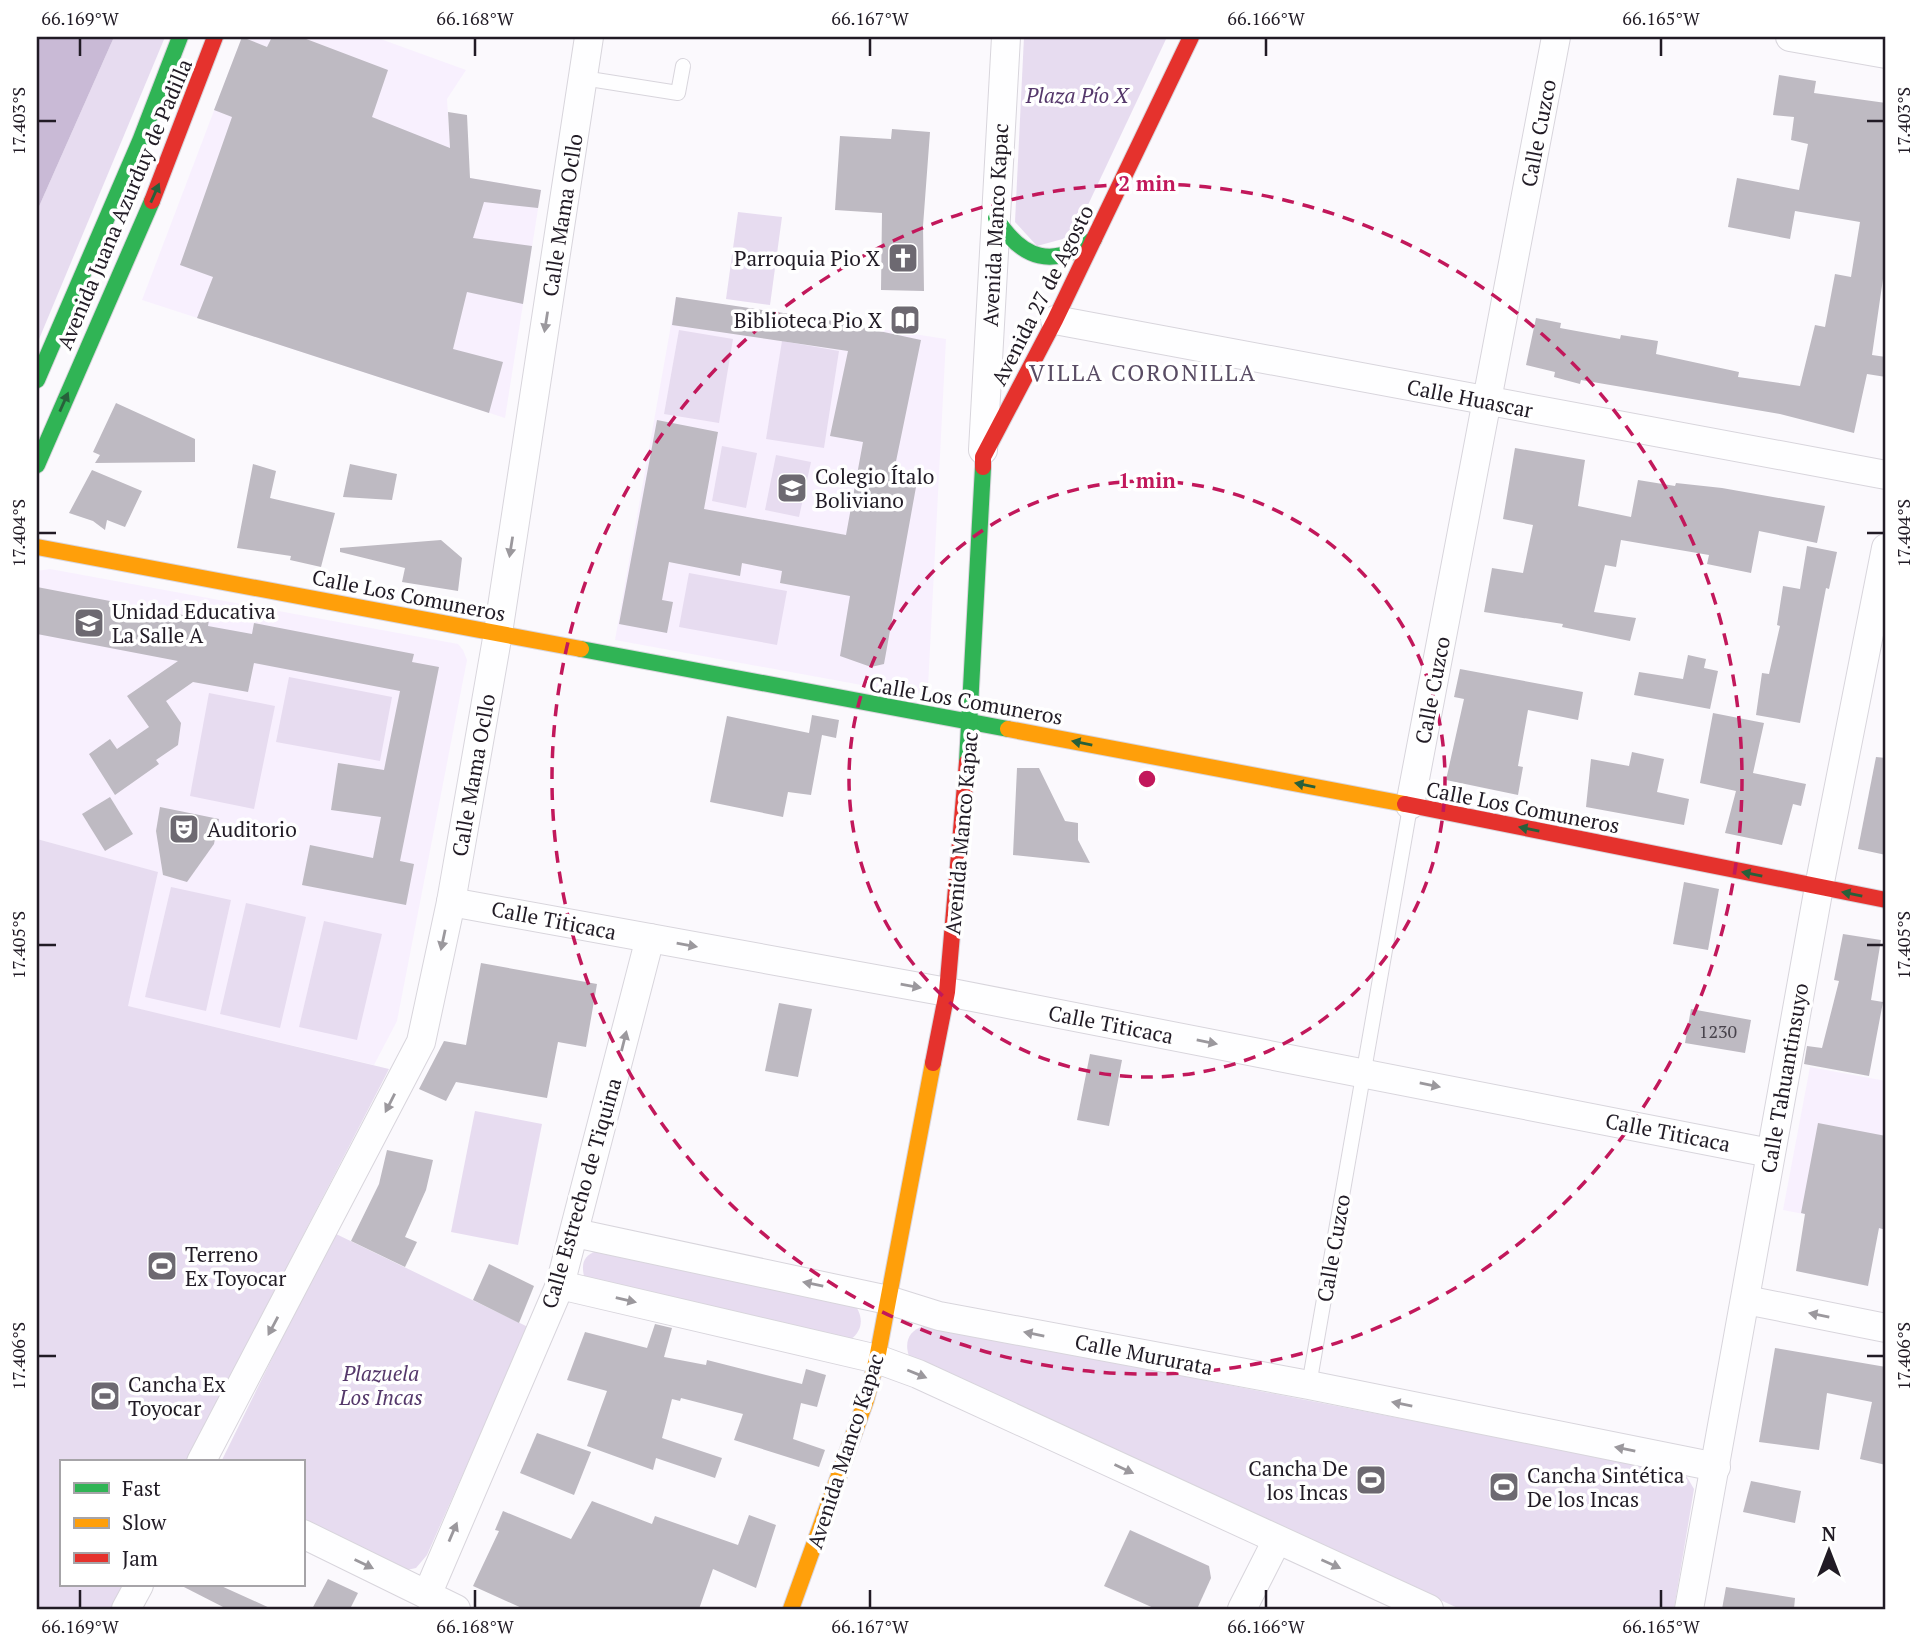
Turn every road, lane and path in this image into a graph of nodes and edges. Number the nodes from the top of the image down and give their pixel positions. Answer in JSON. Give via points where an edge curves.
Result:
{"nodes":[{"id":1,"x":180,"y":37,"type":"edge"},
{"id":2,"x":215,"y":37,"type":"edge"},
{"id":3,"x":589,"y":37,"type":"edge"},
{"id":4,"x":1006,"y":37,"type":"edge"},
{"id":5,"x":1191,"y":37,"type":"edge"},
{"id":6,"x":1556,"y":37,"type":"edge"},
{"id":7,"x":1790,"y":37,"type":"edge"},
{"id":8,"x":1886,"y":54,"type":"edge"},
{"id":9,"x":683,"y":65,"type":"dead end"},
{"id":10,"x":583,"y":78,"type":"junction"},
{"id":11,"x":996,"y":218,"type":"junction"},
{"id":12,"x":1094,"y":239,"type":"junction"},
{"id":13,"x":1055,"y":320,"type":"junction"},
{"id":14,"x":37,"y":380,"type":"edge"},
{"id":15,"x":1487,"y":401,"type":"junction"},
{"id":16,"x":983,"y":457,"type":"junction"},
{"id":17,"x":37,"y":465,"type":"edge"},
{"id":18,"x":1886,"y":475,"type":"edge"},
{"id":19,"x":37,"y":547,"type":"edge"},
{"id":20,"x":1886,"y":548,"type":"edge"},
{"id":21,"x":498,"y":633,"type":"junction"},
{"id":22,"x":971,"y":722,"type":"junction"},
{"id":23,"x":1410,"y":805,"type":"junction"},
{"id":24,"x":1819,"y":887,"type":"junction"},
{"id":25,"x":1886,"y":900,"type":"edge"},
{"id":26,"x":451,"y":902,"type":"junction"},
{"id":27,"x":650,"y":938,"type":"junction"},
{"id":28,"x":947,"y":992,"type":"junction"},
{"id":29,"x":1364,"y":1072,"type":"junction"},
{"id":30,"x":1770,"y":1153,"type":"junction"},
{"id":31,"x":575,"y":1233,"type":"junction"},
{"id":32,"x":559,"y":1285,"type":"junction"},
{"id":33,"x":888,"y":1300,"type":"junction"},
{"id":34,"x":1746,"y":1300,"type":"junction"},
{"id":35,"x":1886,"y":1328,"type":"edge"},
{"id":36,"x":877,"y":1359,"type":"junction"},
{"id":37,"x":1309,"y":1385,"type":"junction"},
{"id":38,"x":202,"y":1460,"type":"edge"},
{"id":39,"x":1716,"y":1467,"type":"junction"},
{"id":40,"x":304,"y":1534,"type":"edge"},
{"id":41,"x":1277,"y":1540,"type":"junction"},
{"id":42,"x":138,"y":1586,"type":"edge"},
{"id":43,"x":427,"y":1595,"type":"junction"},
{"id":44,"x":127,"y":1609,"type":"edge"},
{"id":45,"x":456,"y":1609,"type":"edge"},
{"id":46,"x":791,"y":1609,"type":"edge"},
{"id":47,"x":1242,"y":1609,"type":"edge"},
{"id":48,"x":1429,"y":1609,"type":"edge"},
{"id":49,"x":1689,"y":1609,"type":"edge"}],
"edges":[{"from":1,"to":14,"type":"street","name":"Avenida Juana Azurduy de Padilla"},
{"from":17,"to":2,"type":"street","name":"Avenida Juana Azurduy de Padilla","one_way":true,"via":[[169,161]]},
{"from":3,"to":10,"type":"street","name":"Calle Mama Ocllo"},
{"from":4,"to":11,"type":"street","name":"Avenida Manco Kapac"},
{"from":5,"to":12,"type":"street","name":"Avenida 27 de Agosto"},
{"from":6,"to":15,"type":"street","name":"Calle Cuzco"},
{"from":7,"to":8,"type":"street"},
{"from":9,"to":10,"type":"lane","via":[[678,93]]},
{"from":10,"to":21,"type":"street","name":"Calle Mama Ocllo","one_way":true},
{"from":11,"to":12,"type":"street","via":[[1005,236],[1021,250],[1039,256],[1079,252]]},
{"from":11,"to":16,"type":"street","name":"Avenida Manco Kapac"},
{"from":12,"to":13,"type":"street","name":"Avenida 27 de Agosto"},
{"from":13,"to":15,"type":"street","name":"Calle Huascar"},
{"from":13,"to":16,"type":"street","name":"Avenida 27 de Agosto"},
{"from":15,"to":18,"type":"street","name":"Calle Huascar"},
{"from":15,"to":23,"type":"street","name":"Calle Cuzco"},
{"from":16,"to":22,"type":"street","name":"Avenida Manco Kapac"},
{"from":19,"to":21,"type":"street","name":"Calle Los Comuneros"},
{"from":20,"to":24,"type":"street","name":"Calle Tahuantinsuyo"},
{"from":21,"to":22,"type":"street","name":"Calle Los Comuneros"},
{"from":21,"to":26,"type":"street","name":"Calle Mama Ocllo"},
{"from":23,"to":22,"type":"street","name":"Calle Los Comuneros","one_way":true},
{"from":22,"to":28,"type":"street","name":"Avenida Manco Kapac"},
{"from":24,"to":23,"type":"street","name":"Calle Los Comuneros","one_way":true},
{"from":23,"to":29,"type":"lane","name":"Calle Cuzco"},
{"from":25,"to":24,"type":"street","name":"Calle Los Comuneros","one_way":true},
{"from":24,"to":30,"type":"street","name":"Calle Tahuantinsuyo"},
{"from":26,"to":27,"type":"street","name":"Calle Titicaca"},
{"from":26,"to":38,"type":"street","name":"Calle Mama Ocllo","one_way":true,"via":[[421,1042]]},
{"from":27,"to":28,"type":"street","name":"Calle Titicaca","one_way":true},
{"from":31,"to":27,"type":"street","name":"Calle Estrecho de Tiquina","one_way":true},
{"from":28,"to":29,"type":"street","name":"Calle Titicaca","one_way":true},
{"from":28,"to":33,"type":"street","name":"Avenida Manco Kapac"},
{"from":29,"to":30,"type":"street","name":"Calle Titicaca","one_way":true},
{"from":29,"to":37,"type":"lane","name":"Calle Cuzco"},
{"from":30,"to":34,"type":"street","name":"Calle Tahuantinsuyo"},
{"from":31,"to":32,"type":"street","name":"Calle Estrecho de Tiquina"},
{"from":33,"to":31,"type":"street","name":"Calle Mururata","one_way":true},
{"from":32,"to":36,"type":"street","one_way":true},
{"from":43,"to":32,"type":"street","name":"Calle Estrecho de Tiquina","one_way":true},
{"from":33,"to":36,"type":"street","name":"Avenida Manco Kapac"},
{"from":37,"to":33,"type":"street","name":"Calle Mururata","one_way":true,"via":[[939,1316]]},
{"from":35,"to":34,"type":"street","one_way":true},
{"from":34,"to":39,"type":"street","name":"Calle Tahuantinsuyo"},
{"from":36,"to":41,"type":"street","one_way":true},
{"from":36,"to":46,"type":"street","name":"Avenida Manco Kapac"},
{"from":39,"to":37,"type":"street","name":"Calle Mururata","one_way":true},
{"from":39,"to":49,"type":"street","name":"Calle Tahuantinsuyo"},
{"from":40,"to":43,"type":"street","one_way":true},
{"from":41,"to":47,"type":"street"},
{"from":41,"to":48,"type":"street","one_way":true},
{"from":42,"to":44,"type":"street"},
{"from":43,"to":45,"type":"street"}]}
